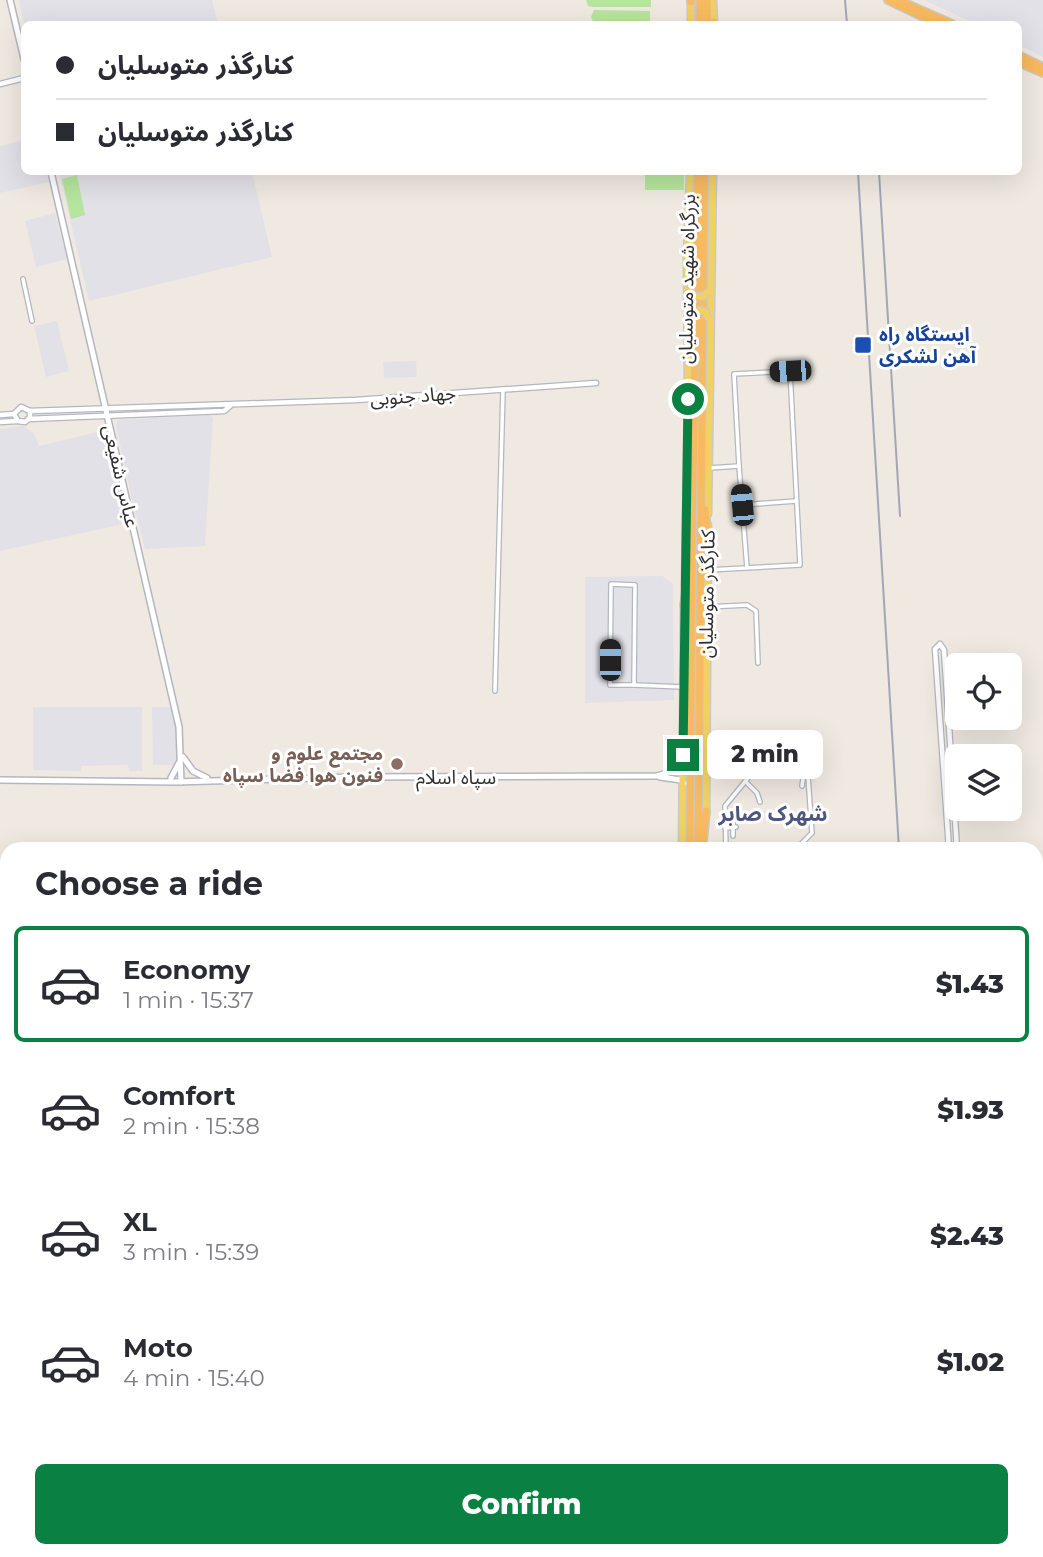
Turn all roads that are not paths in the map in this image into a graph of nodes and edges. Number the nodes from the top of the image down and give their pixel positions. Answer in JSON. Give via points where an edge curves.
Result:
{"nodes":[{"id":1,"x":12,"y":0,"type":"edge"},
{"id":2,"x":700,"y":0,"type":"edge"},
{"id":3,"x":707,"y":0,"type":"edge"},
{"id":4,"x":713,"y":0,"type":"edge"},
{"id":5,"x":879,"y":0,"type":"edge"},
{"id":6,"x":888,"y":0,"type":"edge"},
{"id":7,"x":898,"y":0,"type":"edge"},
{"id":8,"x":905,"y":0,"type":"edge"},
{"id":9,"x":691,"y":1,"type":"edge"},
{"id":10,"x":914,"y":13,"type":"junction"},
{"id":11,"x":927,"y":13,"type":"junction"},
{"id":12,"x":691,"y":21,"type":"edge"},
{"id":13,"x":700,"y":21,"type":"edge"},
{"id":14,"x":711,"y":21,"type":"edge"},
{"id":15,"x":712,"y":21,"type":"edge"},
{"id":16,"x":931,"y":21,"type":"edge"},
{"id":17,"x":946,"y":21,"type":"edge"},
{"id":18,"x":21,"y":34,"type":"edge"},
{"id":19,"x":21,"y":45,"type":"edge"},
{"id":20,"x":1022,"y":57,"type":"edge"},
{"id":21,"x":1022,"y":64,"type":"edge"},
{"id":22,"x":1043,"y":67,"type":"edge"},
{"id":23,"x":1043,"y":73,"type":"edge"},
{"id":24,"x":21,"y":79,"type":"edge"},
{"id":25,"x":0,"y":84,"type":"edge"},
{"id":26,"x":53,"y":175,"type":"edge"},
{"id":27,"x":690,"y":175,"type":"edge"},
{"id":28,"x":698,"y":175,"type":"edge"},
{"id":29,"x":704,"y":175,"type":"edge"},
{"id":30,"x":713,"y":175,"type":"edge"},
{"id":31,"x":713,"y":184,"type":"junction"},
{"id":32,"x":690,"y":210,"type":"junction"},
{"id":33,"x":23,"y":279,"type":"dead end"},
{"id":34,"x":32,"y":321,"type":"dead end"},
{"id":35,"x":596,"y":383,"type":"dead end"},
{"id":36,"x":503,"y":390,"type":"junction"},
{"id":37,"x":688,"y":399,"type":"junction"},
{"id":38,"x":30,"y":411,"type":"junction"},
{"id":39,"x":108,"y":412,"type":"junction"},
{"id":40,"x":14,"y":414,"type":"junction"},
{"id":41,"x":0,"y":415,"type":"edge"},
{"id":42,"x":28,"y":419,"type":"junction"},
{"id":43,"x":18,"y":421,"type":"junction"},
{"id":44,"x":0,"y":422,"type":"edge"},
{"id":45,"x":710,"y":438,"type":"junction"},
{"id":46,"x":739,"y":466,"type":"junction"},
{"id":47,"x":709,"y":468,"type":"junction"},
{"id":48,"x":702,"y":478,"type":"junction"},
{"id":49,"x":797,"y":501,"type":"junction"},
{"id":50,"x":742,"y":505,"type":"junction"},
{"id":51,"x":708,"y":530,"type":"junction"},
{"id":52,"x":692,"y":538,"type":"junction"},
{"id":53,"x":747,"y":568,"type":"junction"},
{"id":54,"x":708,"y":570,"type":"junction"},
{"id":55,"x":684,"y":607,"type":"junction"},
{"id":56,"x":707,"y":607,"type":"junction"},
{"id":57,"x":758,"y":663,"type":"dead end"},
{"id":58,"x":634,"y":685,"type":"junction"},
{"id":59,"x":683,"y":687,"type":"junction"},
{"id":60,"x":495,"y":691,"type":"dead end"},
{"id":61,"x":950,"y":734,"type":"junction"},
{"id":62,"x":941,"y":736,"type":"junction"},
{"id":63,"x":770,"y":751,"type":"junction"},
{"id":64,"x":683,"y":755,"type":"junction"},
{"id":65,"x":182,"y":757,"type":"junction"},
{"id":66,"x":805,"y":763,"type":"junction"},
{"id":67,"x":657,"y":776,"type":"junction"},
{"id":68,"x":787,"y":776,"type":"dead end"},
{"id":69,"x":171,"y":778,"type":"junction"},
{"id":70,"x":207,"y":778,"type":"junction"},
{"id":71,"x":0,"y":780,"type":"edge"},
{"id":72,"x":147,"y":780,"type":"junction"},
{"id":73,"x":182,"y":780,"type":"junction"},
{"id":74,"x":220,"y":780,"type":"junction"},
{"id":75,"x":745,"y":781,"type":"junction"},
{"id":76,"x":684,"y":783,"type":"junction"},
{"id":77,"x":802,"y":786,"type":"dead end"},
{"id":78,"x":760,"y":802,"type":"dead end"},
{"id":79,"x":706,"y":811,"type":"joint"},
{"id":80,"x":733,"y":821,"type":"dead end"},
{"id":81,"x":734,"y":827,"type":"junction"},
{"id":82,"x":725,"y":828,"type":"junction"},
{"id":83,"x":733,"y":836,"type":"dead end"},
{"id":84,"x":682,"y":842,"type":"edge"},
{"id":85,"x":690,"y":842,"type":"edge"},
{"id":86,"x":702,"y":842,"type":"edge"},
{"id":87,"x":703,"y":842,"type":"edge"},
{"id":88,"x":726,"y":842,"type":"edge"},
{"id":89,"x":803,"y":842,"type":"edge"},
{"id":90,"x":949,"y":842,"type":"edge"},
{"id":91,"x":957,"y":842,"type":"edge"}],
"edges":[{"from":1,"to":18,"type":"main road"},
{"from":1,"to":19,"type":"main road"},
{"from":2,"to":13,"type":"highway"},
{"from":3,"to":14,"type":"highway"},
{"from":4,"to":15,"type":"main road"},
{"from":5,"to":10,"type":"highway"},
{"from":6,"to":10,"type":"highway"},
{"from":7,"to":11,"type":"highway"},
{"from":8,"to":11,"type":"highway"},
{"from":9,"to":12,"type":"main road"},
{"from":10,"to":16,"type":"highway"},
{"from":11,"to":17,"type":"highway"},
{"from":20,"to":22,"type":"highway"},
{"from":21,"to":23,"type":"highway"},
{"from":24,"to":25,"type":"street"},
{"from":26,"to":39,"type":"main road","name":"عباس شفیعی"},
{"from":27,"to":32,"type":"main road","name":"کنارگذر متوسلیان"},
{"from":28,"to":52,"type":"highway","name":"بزرگراه شهید متوسلیان"},
{"from":29,"to":48,"type":"highway","name":"بزرگراه شهید متوسلیان"},
{"from":30,"to":31,"type":"main road","name":"کنارگذر متوسلیان"},
{"from":31,"to":32,"type":"main road","bridge":true,"via":[[708,292],[704,296],[691,291]]},
{"from":31,"to":45,"type":"main road","name":"کنارگذر متوسلیان"},
{"from":32,"to":37,"type":"main road","name":"کنارگذر متوسلیان"},
{"from":33,"to":34,"type":"street"},
{"from":35,"to":36,"type":"street","name":"جهاد جنوبی"},
{"from":36,"to":39,"type":"street","name":"جهاد جنوبی","via":[[231,406],[224,411]]},
{"from":36,"to":60,"type":"street"},
{"from":37,"to":45,"type":"main road","bridge":true,"via":[[690,320],[692,312],[700,310],[708,318]]},
{"from":37,"to":55,"type":"main road","name":"کنارگذر متوسلیان"},
{"from":38,"to":39,"type":"street","name":"جهاد جنوبی"},
{"from":38,"to":40,"type":"street","via":[[21,407]]},
{"from":38,"to":42,"type":"street"},
{"from":39,"to":42,"type":"street","name":"جهاد جنوبی"},
{"from":39,"to":65,"type":"main road","name":"عباس شفیعی","via":[[181,727]]},
{"from":40,"to":41,"type":"street"},
{"from":40,"to":43,"type":"street"},
{"from":42,"to":43,"type":"street"},
{"from":43,"to":44,"type":"street"},
{"from":45,"to":47,"type":"main road","name":"کنارگذر متوسلیان"},
{"from":46,"to":47,"type":"street"},
{"from":46,"to":49,"type":"street","via":[[734,374],[790,371]]},
{"from":46,"to":50,"type":"street"},
{"from":47,"to":51,"type":"main road","name":"کنارگذر متوسلیان"},
{"from":48,"to":51,"type":"highway"},
{"from":48,"to":86,"type":"highway","name":"بزرگراه شهید متوسلیان"},
{"from":49,"to":50,"type":"street"},
{"from":49,"to":53,"type":"street","via":[[800,565]]},
{"from":50,"to":53,"type":"street"},
{"from":51,"to":54,"type":"main road","name":"کنارگذر متوسلیان"},
{"from":52,"to":55,"type":"highway"},
{"from":52,"to":85,"type":"highway","name":"بزرگراه شهید متوسلیان"},
{"from":53,"to":54,"type":"street"},
{"from":54,"to":56,"type":"main road","name":"کنارگذر متوسلیان"},
{"from":55,"to":59,"type":"main road","name":"کنارگذر متوسلیان"},
{"from":56,"to":57,"type":"street","via":[[747,606],[756,611]]},
{"from":56,"to":79,"type":"main road","name":"کنارگذر متوسلیان"},
{"from":58,"to":58,"type":"street","via":[[610,685],[611,584],[635,585]]},
{"from":58,"to":59,"type":"street"},
{"from":59,"to":64,"type":"main road","name":"کنارگذر متوسلیان"},
{"from":61,"to":62,"type":"street"},
{"from":61,"to":62,"type":"street","via":[[940,644],[935,649]]},
{"from":61,"to":91,"type":"street"},
{"from":62,"to":90,"type":"street"},
{"from":63,"to":66,"type":"street","via":[[780,745],[806,748]]},
{"from":63,"to":68,"type":"street","via":[[782,757]]},
{"from":63,"to":75,"type":"street"},
{"from":64,"to":67,"type":"main road","via":[[674,771]]},
{"from":64,"to":76,"type":"main road","name":"کنارگذر متوسلیان"},
{"from":65,"to":69,"type":"main road"},
{"from":65,"to":70,"type":"main road","via":[[193,771]]},
{"from":65,"to":73,"type":"main road","name":"عباس شفیعی"},
{"from":66,"to":77,"type":"street"},
{"from":66,"to":89,"type":"street","via":[[812,833]]},
{"from":67,"to":74,"type":"main road","name":"سپاه اسلام"},
{"from":67,"to":76,"type":"main road","name":"سپاه اسلام"},
{"from":69,"to":72,"type":"main road","name":"سپاه اسلام"},
{"from":69,"to":73,"type":"main road","name":"سپاه اسلام"},
{"from":70,"to":73,"type":"main road","name":"سپاه اسلام"},
{"from":70,"to":74,"type":"main road","name":"سپاه اسلام"},
{"from":71,"to":72,"type":"main road","name":"سپاه اسلام"},
{"from":72,"to":73,"type":"main road","name":"سپاه اسلام"},
{"from":73,"to":74,"type":"main road","name":"سپاه اسلام"},
{"from":75,"to":78,"type":"street"},
{"from":75,"to":82,"type":"street","via":[[725,806]]},
{"from":76,"to":84,"type":"main road","name":"کنارگذر متوسلیان"},
{"from":79,"to":87,"type":"highway"},
{"from":80,"to":81,"type":"street"},
{"from":81,"to":82,"type":"street"},
{"from":81,"to":83,"type":"street"},
{"from":82,"to":88,"type":"street"}]}
